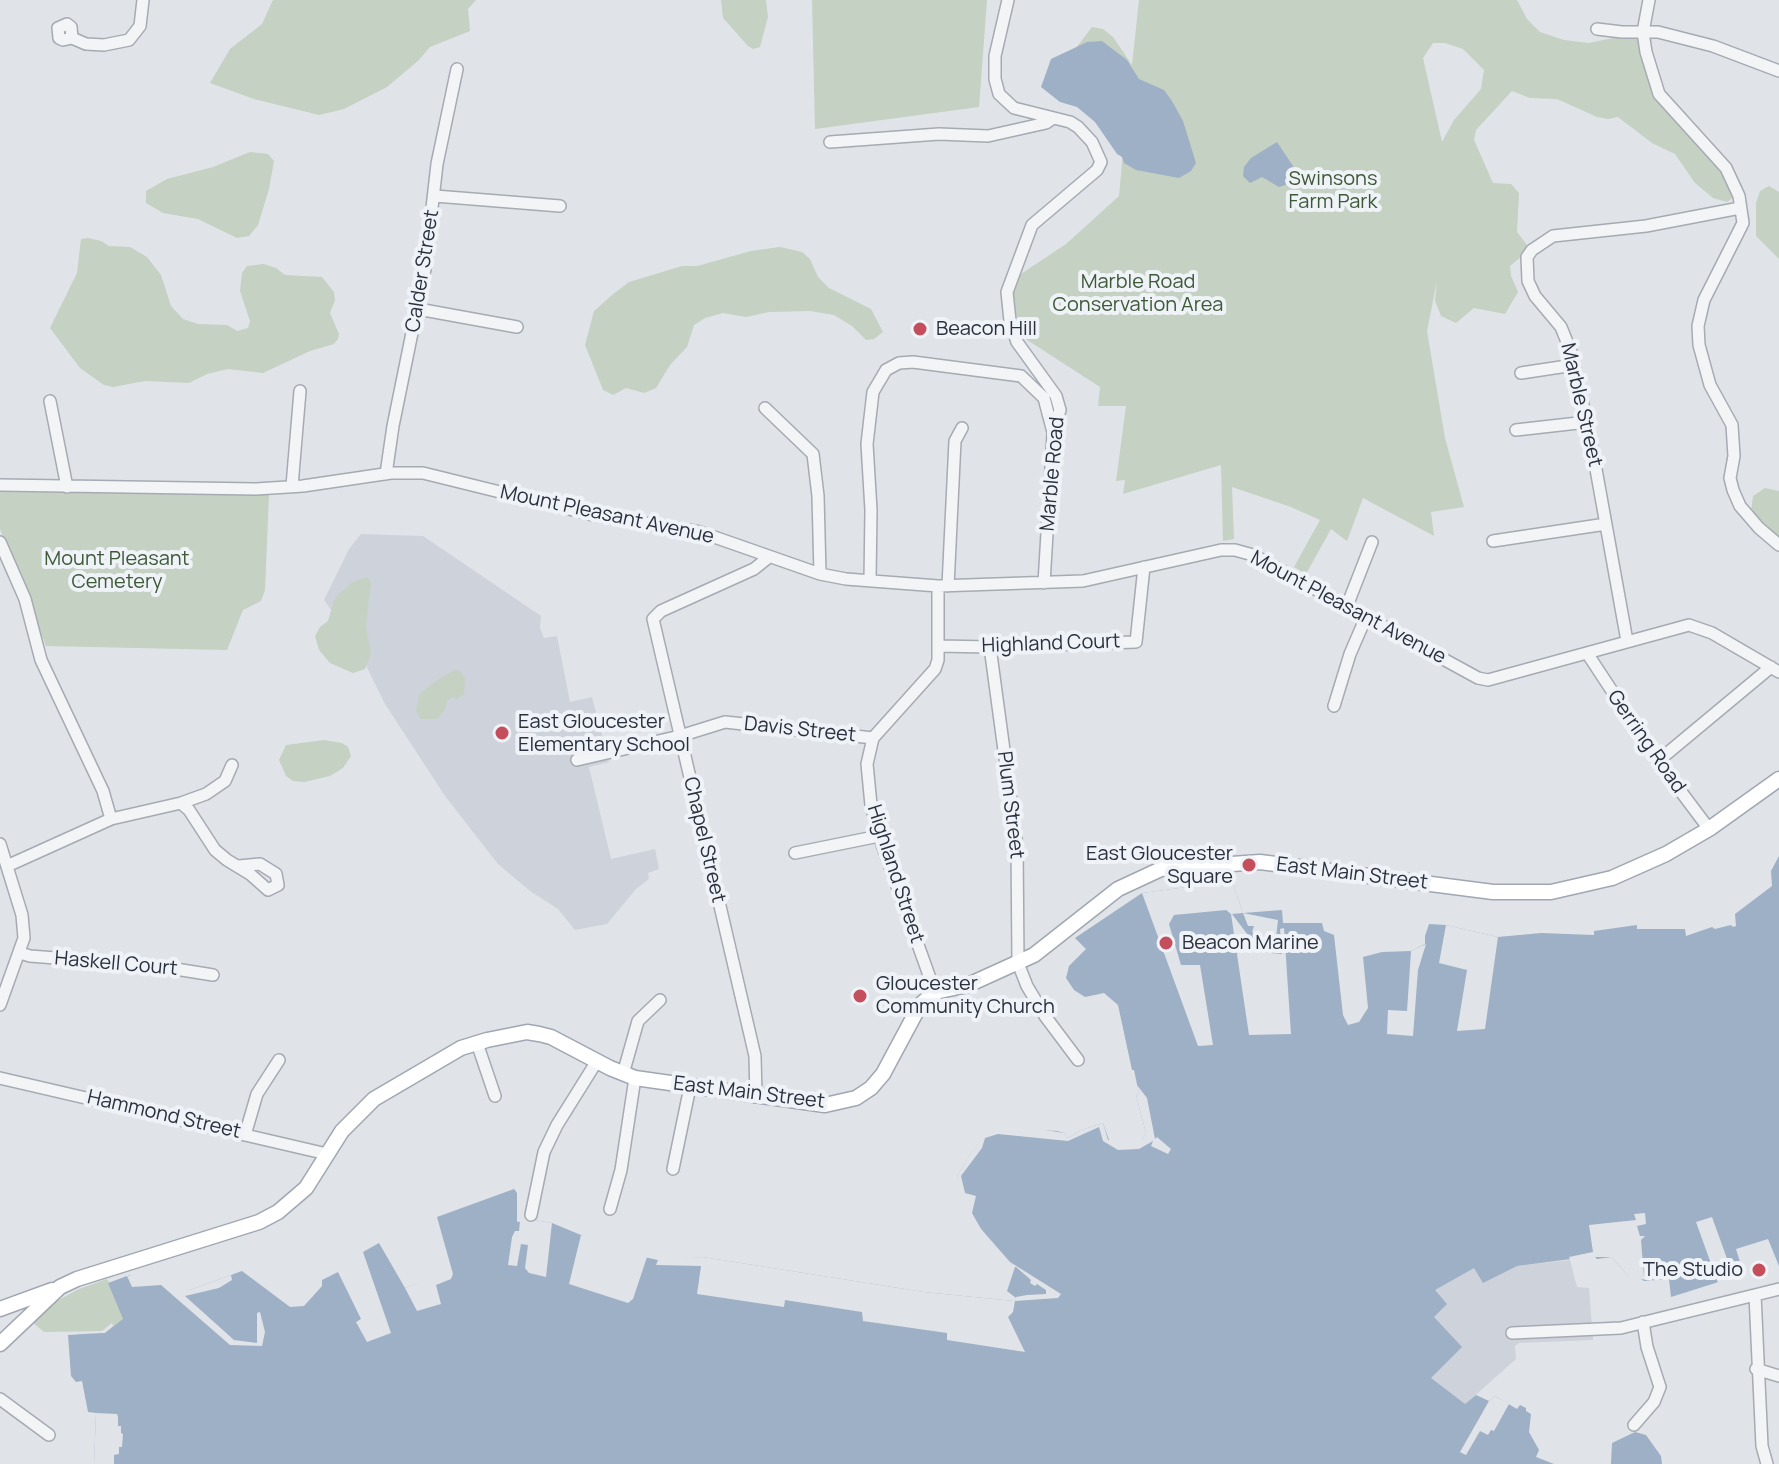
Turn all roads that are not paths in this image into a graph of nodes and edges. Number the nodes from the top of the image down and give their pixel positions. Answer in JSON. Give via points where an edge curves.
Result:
{"nodes":[{"id":1,"x":143,"y":0,"type":"edge"},
{"id":2,"x":1008,"y":0,"type":"edge"},
{"id":3,"x":1649,"y":0,"type":"edge"},
{"id":4,"x":1597,"y":29,"type":"dead end"},
{"id":5,"x":1643,"y":32,"type":"junction"},
{"id":6,"x":72,"y":38,"type":"dead end"},
{"id":7,"x":457,"y":69,"type":"dead end"},
{"id":8,"x":1779,"y":71,"type":"edge"},
{"id":9,"x":1052,"y":119,"type":"junction"},
{"id":10,"x":830,"y":142,"type":"dead end"},
{"id":11,"x":435,"y":196,"type":"junction"},
{"id":12,"x":560,"y":206,"type":"dead end"},
{"id":13,"x":1740,"y":208,"type":"junction"},
{"id":14,"x":418,"y":309,"type":"junction"},
{"id":15,"x":517,"y":327,"type":"dead end"},
{"id":16,"x":1574,"y":365,"type":"junction"},
{"id":17,"x":1521,"y":373,"type":"dead end"},
{"id":18,"x":300,"y":391,"type":"dead end"},
{"id":19,"x":50,"y":401,"type":"dead end"},
{"id":20,"x":765,"y":408,"type":"dead end"},
{"id":21,"x":1587,"y":422,"type":"junction"},
{"id":22,"x":962,"y":428,"type":"dead end"},
{"id":23,"x":1516,"y":430,"type":"dead end"},
{"id":24,"x":1053,"y":434,"type":"junction"},
{"id":25,"x":386,"y":474,"type":"junction"},
{"id":26,"x":0,"y":485,"type":"edge"},
{"id":27,"x":292,"y":486,"type":"junction"},
{"id":28,"x":67,"y":487,"type":"junction"},
{"id":29,"x":1606,"y":524,"type":"junction"},
{"id":30,"x":1493,"y":541,"type":"dead end"},
{"id":31,"x":0,"y":542,"type":"edge"},
{"id":32,"x":1372,"y":542,"type":"dead end"},
{"id":33,"x":1779,"y":545,"type":"edge"},
{"id":34,"x":769,"y":557,"type":"junction"},
{"id":35,"x":1144,"y":567,"type":"junction"},
{"id":36,"x":820,"y":574,"type":"junction"},
{"id":37,"x":870,"y":581,"type":"junction"},
{"id":38,"x":1044,"y":583,"type":"junction"},
{"id":39,"x":943,"y":586,"type":"junction"},
{"id":40,"x":1347,"y":606,"type":"junction"},
{"id":41,"x":1366,"y":617,"type":"junction"},
{"id":42,"x":1627,"y":641,"type":"junction"},
{"id":43,"x":938,"y":646,"type":"junction"},
{"id":44,"x":990,"y":647,"type":"junction"},
{"id":45,"x":1587,"y":653,"type":"junction"},
{"id":46,"x":1775,"y":670,"type":"edge"},
{"id":47,"x":1334,"y":706,"type":"dead end"},
{"id":48,"x":680,"y":736,"type":"junction"},
{"id":49,"x":873,"y":738,"type":"junction"},
{"id":50,"x":577,"y":760,"type":"dead end"},
{"id":51,"x":1658,"y":761,"type":"junction"},
{"id":52,"x":232,"y":765,"type":"dead end"},
{"id":53,"x":1779,"y":779,"type":"edge"},
{"id":54,"x":181,"y":803,"type":"junction"},
{"id":55,"x":111,"y":819,"type":"junction"},
{"id":56,"x":1709,"y":829,"type":"junction"},
{"id":57,"x":879,"y":836,"type":"junction"},
{"id":58,"x":0,"y":844,"type":"edge"},
{"id":59,"x":795,"y":853,"type":"dead end"},
{"id":60,"x":7,"y":866,"type":"junction"},
{"id":61,"x":239,"y":866,"type":"dead end"},
{"id":62,"x":20,"y":953,"type":"junction"},
{"id":63,"x":1018,"y":963,"type":"junction"},
{"id":64,"x":213,"y":975,"type":"dead end"},
{"id":65,"x":935,"y":992,"type":"junction"},
{"id":66,"x":660,"y":1000,"type":"dead end"},
{"id":67,"x":0,"y":1005,"type":"edge"},
{"id":68,"x":477,"y":1043,"type":"junction"},
{"id":69,"x":279,"y":1060,"type":"dead end"},
{"id":70,"x":1078,"y":1060,"type":"dead end"},
{"id":71,"x":597,"y":1061,"type":"junction"},
{"id":72,"x":629,"y":1076,"type":"junction"},
{"id":73,"x":0,"y":1078,"type":"edge"},
{"id":74,"x":690,"y":1087,"type":"junction"},
{"id":75,"x":495,"y":1096,"type":"dead end"},
{"id":76,"x":756,"y":1097,"type":"junction"},
{"id":77,"x":245,"y":1135,"type":"junction"},
{"id":78,"x":327,"y":1154,"type":"junction"},
{"id":79,"x":673,"y":1169,"type":"dead end"},
{"id":80,"x":610,"y":1209,"type":"dead end"},
{"id":81,"x":531,"y":1215,"type":"dead end"},
{"id":82,"x":60,"y":1287,"type":"junction"},
{"id":83,"x":1779,"y":1289,"type":"edge"},
{"id":84,"x":1755,"y":1295,"type":"junction"},
{"id":85,"x":0,"y":1309,"type":"edge"},
{"id":86,"x":1643,"y":1322,"type":"junction"},
{"id":87,"x":1512,"y":1333,"type":"dead end"},
{"id":88,"x":0,"y":1344,"type":"edge"},
{"id":89,"x":1756,"y":1369,"type":"junction"},
{"id":90,"x":1779,"y":1376,"type":"edge"},
{"id":91,"x":0,"y":1399,"type":"edge"},
{"id":92,"x":1634,"y":1425,"type":"dead end"},
{"id":93,"x":49,"y":1435,"type":"dead end"},
{"id":94,"x":1767,"y":1464,"type":"edge"}],
"edges":[{"from":1,"to":6,"type":"street","via":[[140,26],[129,40],[104,45]]},
{"from":2,"to":9,"type":"street","name":"Marble Road","via":[[995,56],[996,85],[1014,108]]},
{"from":3,"to":5,"type":"street"},
{"from":4,"to":5,"type":"street"},
{"from":5,"to":8,"type":"street","via":[[1713,46]]},
{"from":5,"to":13,"type":"street","via":[[1659,94],[1726,168]]},
{"from":7,"to":11,"type":"street","name":"Calder Street"},
{"from":9,"to":10,"type":"street","via":[[988,136]]},
{"from":9,"to":24,"type":"street","name":"Marble Road","via":[[1070,122],[1085,133],[1101,162],[1032,225],[1007,292],[1017,342],[1056,396],[1060,410]]},
{"from":11,"to":12,"type":"street"},
{"from":11,"to":14,"type":"street","name":"Calder Street"},
{"from":13,"to":16,"type":"street","name":"Marble Street","via":[[1553,236],[1532,250],[1527,257],[1528,281],[1561,327]]},
{"from":13,"to":33,"type":"street","via":[[1743,223],[1704,300],[1699,345],[1710,385],[1732,425],[1733,490],[1740,506]]},
{"from":14,"to":15,"type":"street"},
{"from":14,"to":25,"type":"street","name":"Calder Street"},
{"from":16,"to":17,"type":"street"},
{"from":16,"to":21,"type":"street","name":"Marble Street"},
{"from":18,"to":27,"type":"street"},
{"from":19,"to":28,"type":"street"},
{"from":20,"to":36,"type":"street","via":[[813,454]]},
{"from":21,"to":23,"type":"street"},
{"from":21,"to":29,"type":"street","name":"Marble Street"},
{"from":22,"to":39,"type":"street","via":[[955,441]]},
{"from":24,"to":37,"type":"street","via":[[1044,398],[1021,376],[913,362],[886,370],[873,392],[867,444]]},
{"from":24,"to":38,"type":"street","name":"Marble Road"},
{"from":25,"to":27,"type":"street","name":"Mount Pleasant Avenue"},
{"from":25,"to":34,"type":"street","name":"Mount Pleasant Avenue","via":[[439,475],[575,511],[700,532]]},
{"from":26,"to":28,"type":"street","name":"Mount Pleasant Avenue"},
{"from":27,"to":28,"type":"street","name":"Mount Pleasant Avenue"},
{"from":29,"to":30,"type":"street"},
{"from":29,"to":42,"type":"street","name":"Marble Street"},
{"from":31,"to":55,"type":"street","via":[[25,599],[41,660]]},
{"from":32,"to":40,"type":"street"},
{"from":34,"to":36,"type":"street","name":"Mount Pleasant Avenue"},
{"from":34,"to":48,"type":"street","name":"Chapel Street","via":[[653,619]]},
{"from":35,"to":38,"type":"street","name":"Mount Pleasant Avenue","via":[[1083,581]]},
{"from":35,"to":40,"type":"street","name":"Mount Pleasant Avenue","via":[[1235,550]]},
{"from":35,"to":44,"type":"street","name":"Highland Court","via":[[1136,642]]},
{"from":36,"to":37,"type":"street","name":"Mount Pleasant Avenue"},
{"from":37,"to":39,"type":"street","name":"Mount Pleasant Avenue"},
{"from":38,"to":39,"type":"street","name":"Mount Pleasant Avenue"},
{"from":39,"to":43,"type":"street"},
{"from":40,"to":41,"type":"street","name":"Mount Pleasant Avenue"},
{"from":41,"to":45,"type":"street","name":"Mount Pleasant Avenue","via":[[1488,680]]},
{"from":41,"to":47,"type":"street"},
{"from":42,"to":45,"type":"street","name":"Mount Pleasant Avenue"},
{"from":42,"to":46,"type":"street","name":"Mount Pleasant Avenue","via":[[1689,625]]},
{"from":43,"to":44,"type":"street","name":"Highland Court"},
{"from":43,"to":49,"type":"street","via":[[935,669]]},
{"from":44,"to":63,"type":"street","name":"Plum Street","via":[[1017,846]]},
{"from":45,"to":51,"type":"street","name":"Gerring Road"},
{"from":46,"to":51,"type":"street"},
{"from":48,"to":49,"type":"street","name":"Davis Street","via":[[725,722],[744,722]]},
{"from":48,"to":50,"type":"street","name":"Davis Street"},
{"from":48,"to":76,"type":"street","name":"Chapel Street","via":[[755,1056]]},
{"from":49,"to":57,"type":"street","name":"Highland Street","via":[[868,787]]},
{"from":51,"to":56,"type":"street","name":"Gerring Road"},
{"from":52,"to":54,"type":"street","via":[[225,781]]},
{"from":53,"to":56,"type":"main road","name":"East Main Street"},
{"from":54,"to":55,"type":"street"},
{"from":54,"to":61,"type":"street","via":[[215,850]]},
{"from":55,"to":60,"type":"street"},
{"from":56,"to":63,"type":"main road","name":"East Main Street","via":[[1612,878],[1551,892],[1493,892],[1260,862],[1161,869],[1118,889]]},
{"from":57,"to":59,"type":"street"},
{"from":57,"to":65,"type":"street","name":"Highland Street"},
{"from":58,"to":60,"type":"street"},
{"from":60,"to":62,"type":"street","via":[[22,915]]},
{"from":62,"to":64,"type":"street","name":"Haskell Court"},
{"from":62,"to":67,"type":"street"},
{"from":63,"to":65,"type":"main road","name":"East Main Street","via":[[968,985]]},
{"from":63,"to":70,"type":"street","via":[[1045,1016]]},
{"from":65,"to":76,"type":"main road","name":"East Main Street","via":[[920,1005],[883,1074],[856,1098],[825,1105]]},
{"from":66,"to":72,"type":"street","via":[[638,1021]]},
{"from":68,"to":71,"type":"main road","name":"East Main Street","via":[[527,1032],[551,1037]]},
{"from":68,"to":75,"type":"street"},
{"from":68,"to":78,"type":"main road","name":"East Main Street","via":[[374,1099]]},
{"from":69,"to":77,"type":"street","via":[[257,1094]]},
{"from":71,"to":72,"type":"main road","name":"East Main Street"},
{"from":71,"to":81,"type":"street","via":[[544,1152]]},
{"from":72,"to":74,"type":"main road","name":"East Main Street"},
{"from":72,"to":80,"type":"street","via":[[621,1170]]},
{"from":73,"to":77,"type":"street","name":"Hammond Street"},
{"from":74,"to":76,"type":"main road","name":"East Main Street"},
{"from":74,"to":79,"type":"street"},
{"from":77,"to":78,"type":"street","name":"Hammond Street"},
{"from":78,"to":82,"type":"main road","name":"East Main Street","via":[[292,1202],[259,1222]]},
{"from":82,"to":85,"type":"main road"},
{"from":82,"to":88,"type":"main road","name":"East Main Street"},
{"from":83,"to":84,"type":"street"},
{"from":84,"to":86,"type":"street"},
{"from":84,"to":89,"type":"street"},
{"from":86,"to":87,"type":"street","via":[[1601,1330]]},
{"from":86,"to":92,"type":"street","via":[[1660,1387]]},
{"from":89,"to":90,"type":"street"},
{"from":89,"to":94,"type":"street"},
{"from":91,"to":93,"type":"street"}]}
